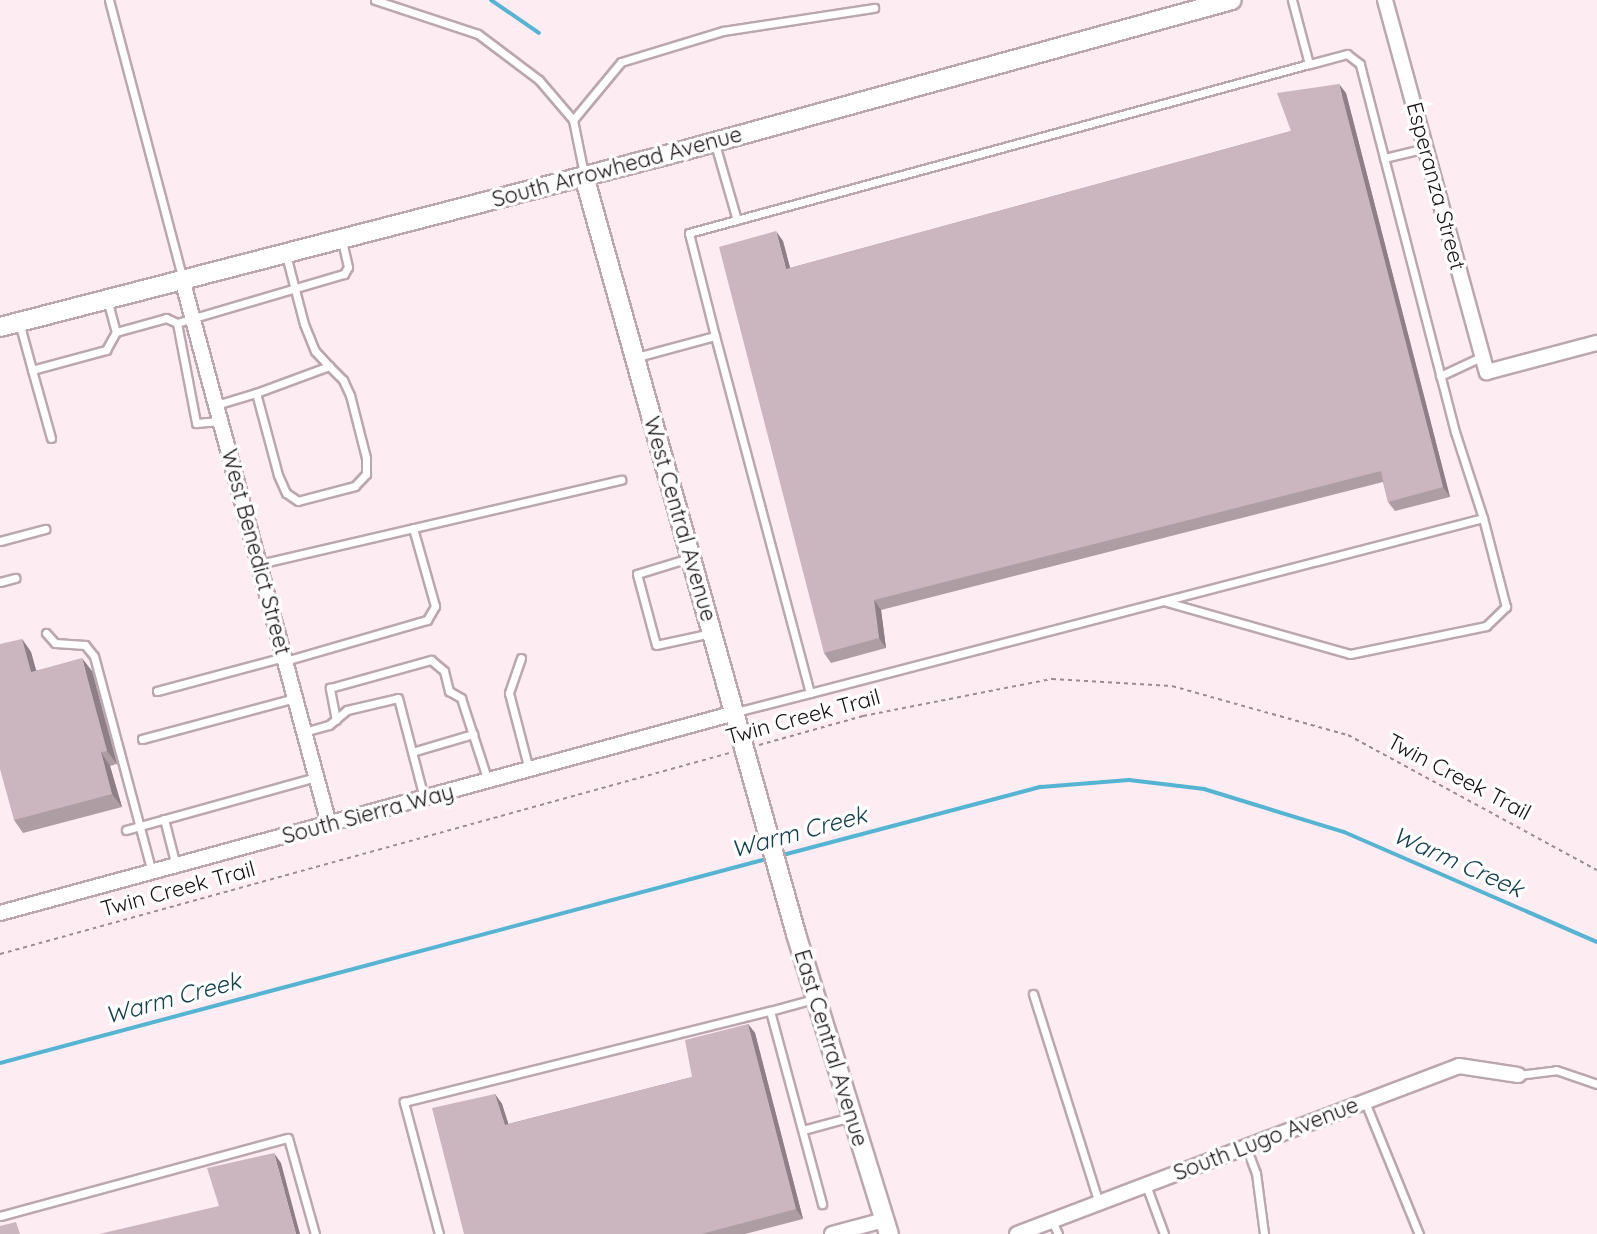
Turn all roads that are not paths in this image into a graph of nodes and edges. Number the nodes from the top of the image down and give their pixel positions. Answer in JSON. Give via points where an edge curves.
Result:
{"nodes":[{"id":1,"x":109,"y":0,"type":"edge"},
{"id":2,"x":375,"y":0,"type":"edge"},
{"id":3,"x":1232,"y":0,"type":"edge"},
{"id":4,"x":1292,"y":0,"type":"edge"},
{"id":5,"x":1385,"y":0,"type":"edge"},
{"id":6,"x":874,"y":8,"type":"dead end"},
{"id":7,"x":1309,"y":64,"type":"junction"},
{"id":8,"x":573,"y":120,"type":"junction"},
{"id":9,"x":714,"y":142,"type":"junction"},
{"id":10,"x":1426,"y":148,"type":"junction"},
{"id":11,"x":1384,"y":158,"type":"junction"},
{"id":12,"x":584,"y":176,"type":"junction"},
{"id":13,"x":737,"y":220,"type":"junction"},
{"id":14,"x":341,"y":238,"type":"junction"},
{"id":15,"x":285,"y":253,"type":"junction"},
{"id":16,"x":182,"y":279,"type":"junction"},
{"id":17,"x":294,"y":289,"type":"junction"},
{"id":18,"x":107,"y":299,"type":"junction"},
{"id":19,"x":193,"y":319,"type":"junction"},
{"id":20,"x":19,"y":322,"type":"junction"},
{"id":21,"x":177,"y":323,"type":"junction"},
{"id":22,"x":0,"y":327,"type":"edge"},
{"id":23,"x":116,"y":332,"type":"junction"},
{"id":24,"x":715,"y":336,"type":"junction"},
{"id":25,"x":1597,"y":343,"type":"edge"},
{"id":26,"x":1483,"y":356,"type":"junction"},
{"id":27,"x":635,"y":358,"type":"junction"},
{"id":28,"x":329,"y":366,"type":"junction"},
{"id":29,"x":32,"y":370,"type":"junction"},
{"id":30,"x":1440,"y":376,"type":"junction"},
{"id":31,"x":256,"y":393,"type":"junction"},
{"id":32,"x":216,"y":405,"type":"junction"},
{"id":33,"x":220,"y":421,"type":"junction"},
{"id":34,"x":51,"y":438,"type":"dead end"},
{"id":35,"x":621,"y":480,"type":"dead end"},
{"id":36,"x":1483,"y":518,"type":"junction"},
{"id":37,"x":413,"y":528,"type":"junction"},
{"id":38,"x":45,"y":529,"type":"dead end"},
{"id":39,"x":0,"y":541,"type":"edge"},
{"id":40,"x":691,"y":558,"type":"junction"},
{"id":41,"x":259,"y":564,"type":"junction"},
{"id":42,"x":15,"y":578,"type":"dead end"},
{"id":43,"x":0,"y":582,"type":"edge"},
{"id":44,"x":1161,"y":600,"type":"junction"},
{"id":45,"x":46,"y":633,"type":"dead end"},
{"id":46,"x":712,"y":633,"type":"junction"},
{"id":47,"x":521,"y":658,"type":"dead end"},
{"id":48,"x":284,"y":659,"type":"junction"},
{"id":49,"x":157,"y":691,"type":"dead end"},
{"id":50,"x":810,"y":693,"type":"junction"},
{"id":51,"x":295,"y":698,"type":"junction"},
{"id":52,"x":735,"y":713,"type":"junction"},
{"id":53,"x":336,"y":720,"type":"junction"},
{"id":54,"x":304,"y":732,"type":"junction"},
{"id":55,"x":473,"y":734,"type":"junction"},
{"id":56,"x":142,"y":739,"type":"dead end"},
{"id":57,"x":412,"y":752,"type":"junction"},
{"id":58,"x":529,"y":770,"type":"junction"},
{"id":59,"x":316,"y":777,"type":"junction"},
{"id":60,"x":488,"y":781,"type":"junction"},
{"id":61,"x":424,"y":798,"type":"junction"},
{"id":62,"x":164,"y":819,"type":"junction"},
{"id":63,"x":329,"y":824,"type":"junction"},
{"id":64,"x":140,"y":826,"type":"junction"},
{"id":65,"x":126,"y":830,"type":"dead end"},
{"id":66,"x":776,"y":862,"type":"joint"},
{"id":67,"x":176,"y":866,"type":"junction"},
{"id":68,"x":152,"y":872,"type":"junction"},
{"id":69,"x":0,"y":913,"type":"edge"},
{"id":70,"x":1033,"y":994,"type":"dead end"},
{"id":71,"x":816,"y":999,"type":"junction"},
{"id":72,"x":770,"y":1011,"type":"junction"},
{"id":73,"x":1518,"y":1075,"type":"joint"},
{"id":74,"x":1597,"y":1084,"type":"edge"},
{"id":75,"x":1365,"y":1102,"type":"junction"},
{"id":76,"x":853,"y":1117,"type":"junction"},
{"id":77,"x":803,"y":1130,"type":"junction"},
{"id":78,"x":1246,"y":1147,"type":"junction"},
{"id":79,"x":1146,"y":1185,"type":"junction"},
{"id":80,"x":1099,"y":1203,"type":"junction"},
{"id":81,"x":822,"y":1204,"type":"dead end"},
{"id":82,"x":0,"y":1216,"type":"edge"},
{"id":83,"x":887,"y":1227,"type":"edge"},
{"id":84,"x":1055,"y":1227,"type":"edge"},
{"id":85,"x":315,"y":1234,"type":"edge"},
{"id":86,"x":439,"y":1234,"type":"edge"},
{"id":87,"x":832,"y":1234,"type":"edge"},
{"id":88,"x":1017,"y":1234,"type":"edge"},
{"id":89,"x":1164,"y":1234,"type":"edge"},
{"id":90,"x":1264,"y":1234,"type":"edge"},
{"id":91,"x":1419,"y":1234,"type":"edge"}],
"edges":[{"from":1,"to":16,"type":"lane"},
{"from":2,"to":8,"type":"lane","via":[[478,34],[539,80]]},
{"from":3,"to":9,"type":"street","name":"South Arrowhead Avenue"},
{"from":4,"to":7,"type":"lane"},
{"from":5,"to":10,"type":"street","name":"Esperanza Street"},
{"from":6,"to":8,"type":"lane","via":[[723,31],[621,62]]},
{"from":7,"to":11,"type":"lane","via":[[1347,54],[1360,64]]},
{"from":7,"to":13,"type":"lane"},
{"from":8,"to":12,"type":"lane"},
{"from":9,"to":12,"type":"street","name":"South Arrowhead Avenue"},
{"from":9,"to":13,"type":"lane"},
{"from":10,"to":11,"type":"lane"},
{"from":10,"to":26,"type":"street","name":"Esperanza Street"},
{"from":11,"to":30,"type":"lane"},
{"from":12,"to":14,"type":"street","name":"South Arrowhead Avenue"},
{"from":12,"to":27,"type":"street","name":"West Central Avenue"},
{"from":13,"to":24,"type":"lane","via":[[689,233]]},
{"from":14,"to":15,"type":"street","name":"South Arrowhead Avenue"},
{"from":14,"to":17,"type":"lane","via":[[348,271]]},
{"from":15,"to":16,"type":"street","name":"South Arrowhead Avenue"},
{"from":15,"to":17,"type":"lane"},
{"from":16,"to":18,"type":"street","name":"South Arrowhead Avenue"},
{"from":16,"to":19,"type":"street","name":"West Benedict Street"},
{"from":17,"to":19,"type":"lane"},
{"from":17,"to":28,"type":"lane","via":[[315,351]]},
{"from":18,"to":20,"type":"street","name":"South Arrowhead Avenue"},
{"from":18,"to":23,"type":"lane"},
{"from":19,"to":21,"type":"lane"},
{"from":19,"to":32,"type":"street","name":"West Benedict Street"},
{"from":20,"to":22,"type":"street","name":"South Arrowhead Avenue"},
{"from":20,"to":29,"type":"lane"},
{"from":21,"to":23,"type":"lane","via":[[166,318]]},
{"from":21,"to":33,"type":"lane","via":[[196,423]]},
{"from":23,"to":29,"type":"lane","via":[[106,350]]},
{"from":24,"to":27,"type":"lane"},
{"from":24,"to":50,"type":"lane"},
{"from":25,"to":26,"type":"street","name":"Esperanza Street","via":[[1487,372]]},
{"from":26,"to":30,"type":"lane"},
{"from":27,"to":40,"type":"street","name":"West Central Avenue"},
{"from":28,"to":31,"type":"lane"},
{"from":28,"to":31,"type":"lane","via":[[350,395],[366,458],[366,474],[355,486],[298,501],[286,493]]},
{"from":29,"to":34,"type":"lane"},
{"from":30,"to":36,"type":"lane"},
{"from":31,"to":32,"type":"lane"},
{"from":32,"to":33,"type":"street","name":"West Benedict Street"},
{"from":33,"to":41,"type":"street","name":"West Benedict Street"},
{"from":35,"to":37,"type":"lane"},
{"from":36,"to":44,"type":"lane"},
{"from":36,"to":44,"type":"lane","via":[[1506,607],[1486,626],[1350,654]]},
{"from":37,"to":41,"type":"lane"},
{"from":37,"to":48,"type":"lane","via":[[435,606],[427,620]]},
{"from":38,"to":39,"type":"lane"},
{"from":40,"to":46,"type":"street","name":"West Central Avenue"},
{"from":40,"to":46,"type":"lane","via":[[637,574],[656,645]]},
{"from":41,"to":48,"type":"street","name":"West Benedict Street"},
{"from":42,"to":43,"type":"lane"},
{"from":44,"to":50,"type":"lane"},
{"from":45,"to":64,"type":"lane","via":[[55,643],[85,645],[94,656]]},
{"from":46,"to":52,"type":"street","name":"West Central Avenue"},
{"from":47,"to":58,"type":"lane","via":[[509,693]]},
{"from":48,"to":49,"type":"lane"},
{"from":48,"to":51,"type":"street","name":"West Benedict Street"},
{"from":50,"to":52,"type":"lane"},
{"from":51,"to":54,"type":"street","name":"West Benedict Street"},
{"from":51,"to":56,"type":"lane"},
{"from":52,"to":58,"type":"street","name":"South Sierra Way"},
{"from":52,"to":66,"type":"street","name":"West Central Avenue"},
{"from":53,"to":54,"type":"lane"},
{"from":53,"to":55,"type":"lane","via":[[330,688],[431,660],[444,671],[449,691],[461,698]]},
{"from":53,"to":57,"type":"lane","via":[[347,710],[398,698]]},
{"from":54,"to":59,"type":"street","name":"West Benedict Street"},
{"from":55,"to":57,"type":"lane"},
{"from":55,"to":60,"type":"lane"},
{"from":57,"to":61,"type":"lane"},
{"from":58,"to":60,"type":"street","name":"South Sierra Way"},
{"from":59,"to":62,"type":"lane"},
{"from":59,"to":63,"type":"street","name":"West Benedict Street"},
{"from":60,"to":61,"type":"street","name":"South Sierra Way"},
{"from":61,"to":63,"type":"street","name":"South Sierra Way"},
{"from":62,"to":64,"type":"lane"},
{"from":62,"to":67,"type":"lane"},
{"from":63,"to":67,"type":"street","name":"South Sierra Way"},
{"from":64,"to":65,"type":"lane"},
{"from":64,"to":68,"type":"lane"},
{"from":66,"to":71,"type":"street","name":"East Central Avenue"},
{"from":67,"to":68,"type":"street","name":"South Sierra Way"},
{"from":68,"to":69,"type":"street","name":"South Sierra Way"},
{"from":70,"to":80,"type":"lane"},
{"from":71,"to":72,"type":"lane"},
{"from":71,"to":76,"type":"street","name":"East Central Avenue"},
{"from":72,"to":77,"type":"lane"},
{"from":72,"to":86,"type":"lane","via":[[404,1102]]},
{"from":73,"to":74,"type":"lane","via":[[1556,1070]]},
{"from":73,"to":75,"type":"street","name":"South Lugo Avenue","via":[[1459,1066]]},
{"from":75,"to":78,"type":"street","name":"South Lugo Avenue"},
{"from":75,"to":91,"type":"lane"},
{"from":76,"to":77,"type":"lane"},
{"from":76,"to":83,"type":"street","name":"East Central Avenue"},
{"from":77,"to":81,"type":"lane"},
{"from":78,"to":79,"type":"street","name":"South Lugo Avenue"},
{"from":78,"to":90,"type":"lane","via":[[1256,1173]]},
{"from":79,"to":80,"type":"street","name":"South Lugo Avenue"},
{"from":79,"to":89,"type":"lane"},
{"from":80,"to":84,"type":"street","name":"South Lugo Avenue"},
{"from":82,"to":85,"type":"lane","via":[[288,1138]]},
{"from":83,"to":87,"type":"street"},
{"from":84,"to":88,"type":"street","name":"South Lugo Avenue"}]}
